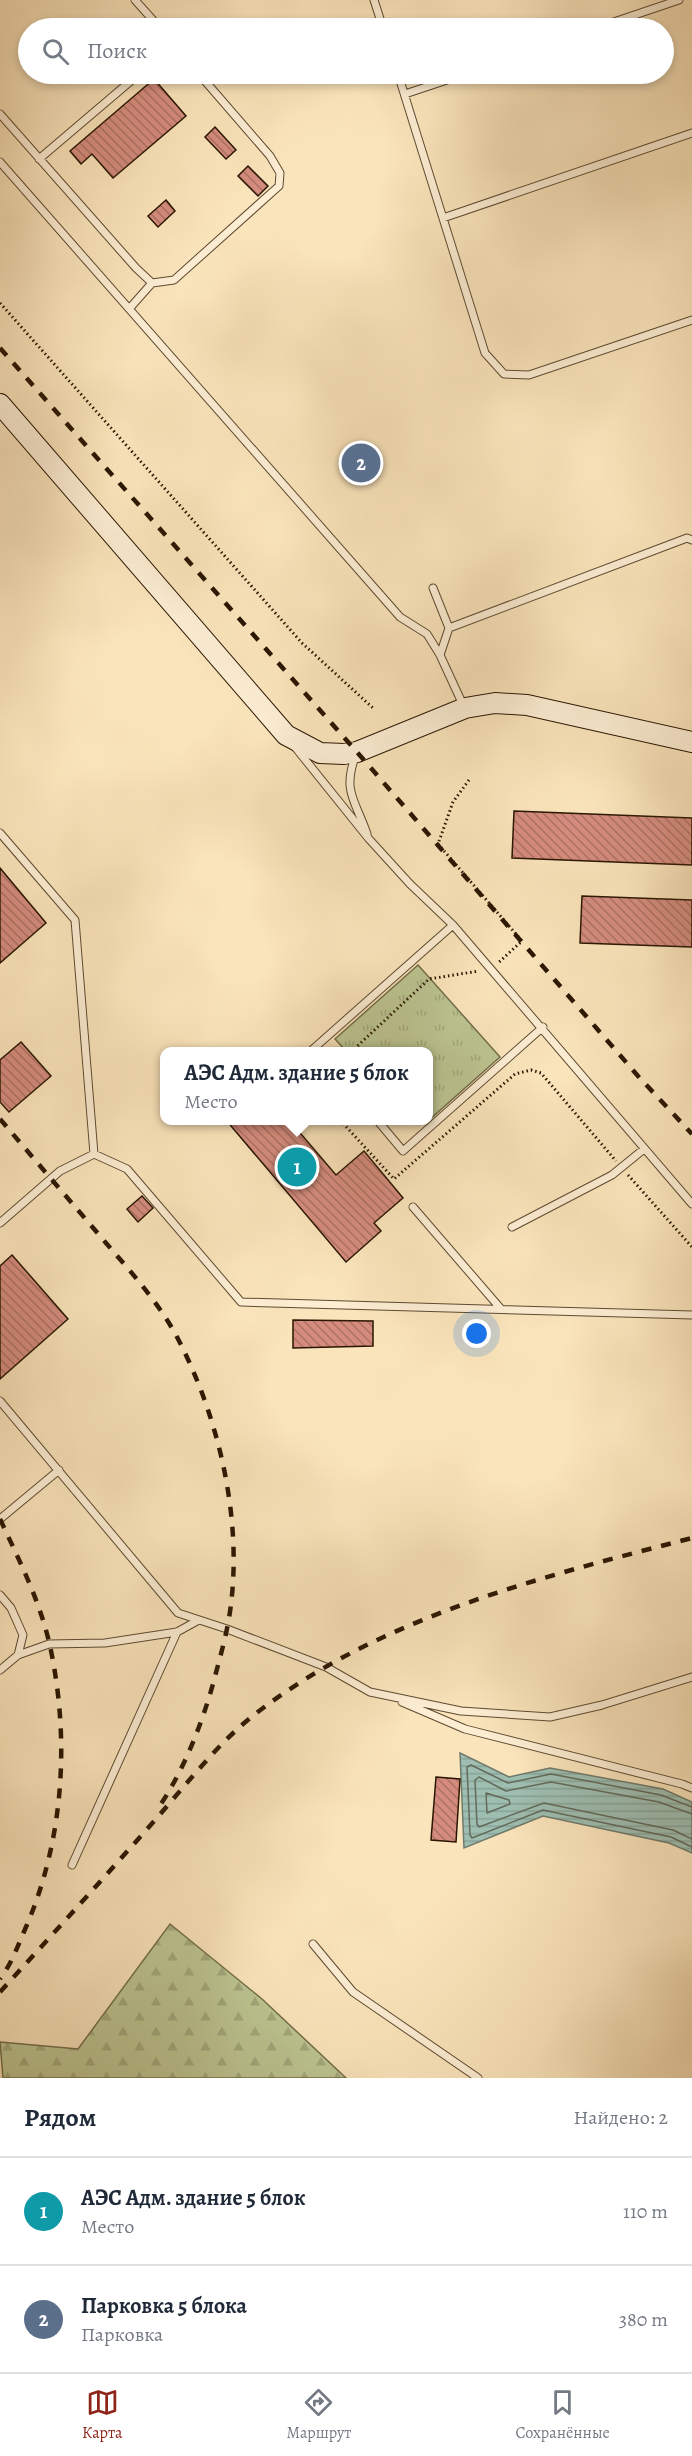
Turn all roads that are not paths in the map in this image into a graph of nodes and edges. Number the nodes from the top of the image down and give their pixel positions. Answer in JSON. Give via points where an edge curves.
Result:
{"nodes":[{"id":1,"x":135,"y":0,"type":"edge"},
{"id":2,"x":374,"y":0,"type":"edge"},
{"id":3,"x":679,"y":0,"type":"edge"},
{"id":4,"x":151,"y":18,"type":"edge"},
{"id":5,"x":380,"y":18,"type":"edge"},
{"id":6,"x":626,"y":18,"type":"edge"},
{"id":7,"x":127,"y":84,"type":"edge"},
{"id":8,"x":208,"y":84,"type":"edge"},
{"id":9,"x":402,"y":84,"type":"edge"},
{"id":10,"x":435,"y":84,"type":"edge"},
{"id":11,"x":405,"y":94,"type":"junction"},
{"id":12,"x":0,"y":114,"type":"edge"},
{"id":13,"x":692,"y":133,"type":"edge"},
{"id":14,"x":39,"y":159,"type":"junction"},
{"id":15,"x":0,"y":162,"type":"edge"},
{"id":16,"x":443,"y":218,"type":"junction"},
{"id":17,"x":152,"y":283,"type":"junction"},
{"id":18,"x":129,"y":309,"type":"junction"},
{"id":19,"x":692,"y":320,"type":"edge"},
{"id":20,"x":0,"y":404,"type":"edge"},
{"id":21,"x":690,"y":538,"type":"edge"},
{"id":22,"x":433,"y":588,"type":"dead end"},
{"id":23,"x":449,"y":628,"type":"junction"},
{"id":24,"x":440,"y":655,"type":"junction"},
{"id":25,"x":465,"y":708,"type":"junction"},
{"id":26,"x":286,"y":735,"type":"junction"},
{"id":27,"x":692,"y":742,"type":"edge"},
{"id":28,"x":357,"y":752,"type":"junction"},
{"id":29,"x":0,"y":832,"type":"edge"},
{"id":30,"x":369,"y":839,"type":"junction"},
{"id":31,"x":453,"y":925,"type":"junction"},
{"id":32,"x":543,"y":1027,"type":"junction"},
{"id":33,"x":314,"y":1047,"type":"edge"},
{"id":34,"x":433,"y":1124,"type":"edge"},
{"id":35,"x":380,"y":1125,"type":"edge"},
{"id":36,"x":432,"y":1125,"type":"edge"},
{"id":37,"x":645,"y":1149,"type":"junction"},
{"id":38,"x":94,"y":1154,"type":"junction"},
{"id":39,"x":692,"y":1204,"type":"edge"},
{"id":40,"x":413,"y":1207,"type":"dead end"},
{"id":41,"x":0,"y":1223,"type":"edge"},
{"id":42,"x":512,"y":1227,"type":"dead end"},
{"id":43,"x":501,"y":1309,"type":"junction"},
{"id":44,"x":692,"y":1314,"type":"edge"},
{"id":45,"x":0,"y":1401,"type":"edge"},
{"id":46,"x":59,"y":1470,"type":"junction"},
{"id":47,"x":0,"y":1519,"type":"edge"},
{"id":48,"x":0,"y":1595,"type":"edge"},
{"id":49,"x":196,"y":1621,"type":"junction"},
{"id":50,"x":177,"y":1632,"type":"junction"},
{"id":51,"x":18,"y":1655,"type":"junction"},
{"id":52,"x":0,"y":1670,"type":"edge"},
{"id":53,"x":692,"y":1677,"type":"edge"},
{"id":54,"x":389,"y":1696,"type":"junction"},
{"id":55,"x":692,"y":1788,"type":"edge"},
{"id":56,"x":72,"y":1864,"type":"dead end"},
{"id":57,"x":313,"y":1944,"type":"dead end"},
{"id":58,"x":478,"y":2078,"type":"edge"}],
"edges":[{"from":1,"to":4,"type":"lane"},
{"from":2,"to":5,"type":"lane"},
{"from":3,"to":6,"type":"lane"},
{"from":7,"to":14,"type":"lane"},
{"from":8,"to":17,"type":"lane","via":[[270,156],[280,173],[279,186],[174,280]]},
{"from":9,"to":11,"type":"lane"},
{"from":10,"to":11,"type":"lane"},
{"from":11,"to":16,"type":"lane"},
{"from":12,"to":14,"type":"lane"},
{"from":13,"to":16,"type":"lane"},
{"from":14,"to":17,"type":"lane"},
{"from":15,"to":18,"type":"lane"},
{"from":16,"to":19,"type":"lane","via":[[485,353],[504,374],[529,375]]},
{"from":17,"to":18,"type":"lane"},
{"from":18,"to":24,"type":"lane","via":[[400,617],[427,633]]},
{"from":20,"to":26,"type":"main road"},
{"from":21,"to":23,"type":"lane"},
{"from":22,"to":23,"type":"lane"},
{"from":23,"to":24,"type":"lane"},
{"from":24,"to":25,"type":"lane"},
{"from":25,"to":27,"type":"main road","via":[[495,703],[526,705]]},
{"from":25,"to":28,"type":"main road"},
{"from":26,"to":28,"type":"main road","via":[[320,753]]},
{"from":26,"to":30,"type":"lane"},
{"from":28,"to":30,"type":"lane","via":[[348,783]]},
{"from":29,"to":38,"type":"lane","via":[[75,920]]},
{"from":30,"to":31,"type":"lane"},
{"from":31,"to":32,"type":"lane"},
{"from":31,"to":33,"type":"lane"},
{"from":32,"to":34,"type":"lane"},
{"from":32,"to":37,"type":"lane"},
{"from":35,"to":36,"type":"lane","via":[[403,1151]]},
{"from":37,"to":39,"type":"lane"},
{"from":37,"to":42,"type":"lane","via":[[612,1175]]},
{"from":38,"to":41,"type":"lane","via":[[60,1171]]},
{"from":38,"to":43,"type":"lane","via":[[127,1169],[241,1302]]},
{"from":40,"to":43,"type":"lane"},
{"from":43,"to":44,"type":"lane"},
{"from":45,"to":46,"type":"lane"},
{"from":46,"to":47,"type":"lane"},
{"from":46,"to":49,"type":"lane","via":[[178,1613]]},
{"from":48,"to":51,"type":"lane","via":[[11,1608],[23,1635]]},
{"from":49,"to":50,"type":"lane"},
{"from":49,"to":54,"type":"lane","via":[[326,1667],[370,1692]]},
{"from":50,"to":51,"type":"lane","via":[[105,1643],[49,1644]]},
{"from":50,"to":56,"type":"lane"},
{"from":51,"to":52,"type":"lane"},
{"from":53,"to":54,"type":"lane","via":[[550,1717],[461,1711]]},
{"from":54,"to":55,"type":"lane","via":[[465,1730]]},
{"from":57,"to":58,"type":"lane","via":[[353,1992]]}]}
